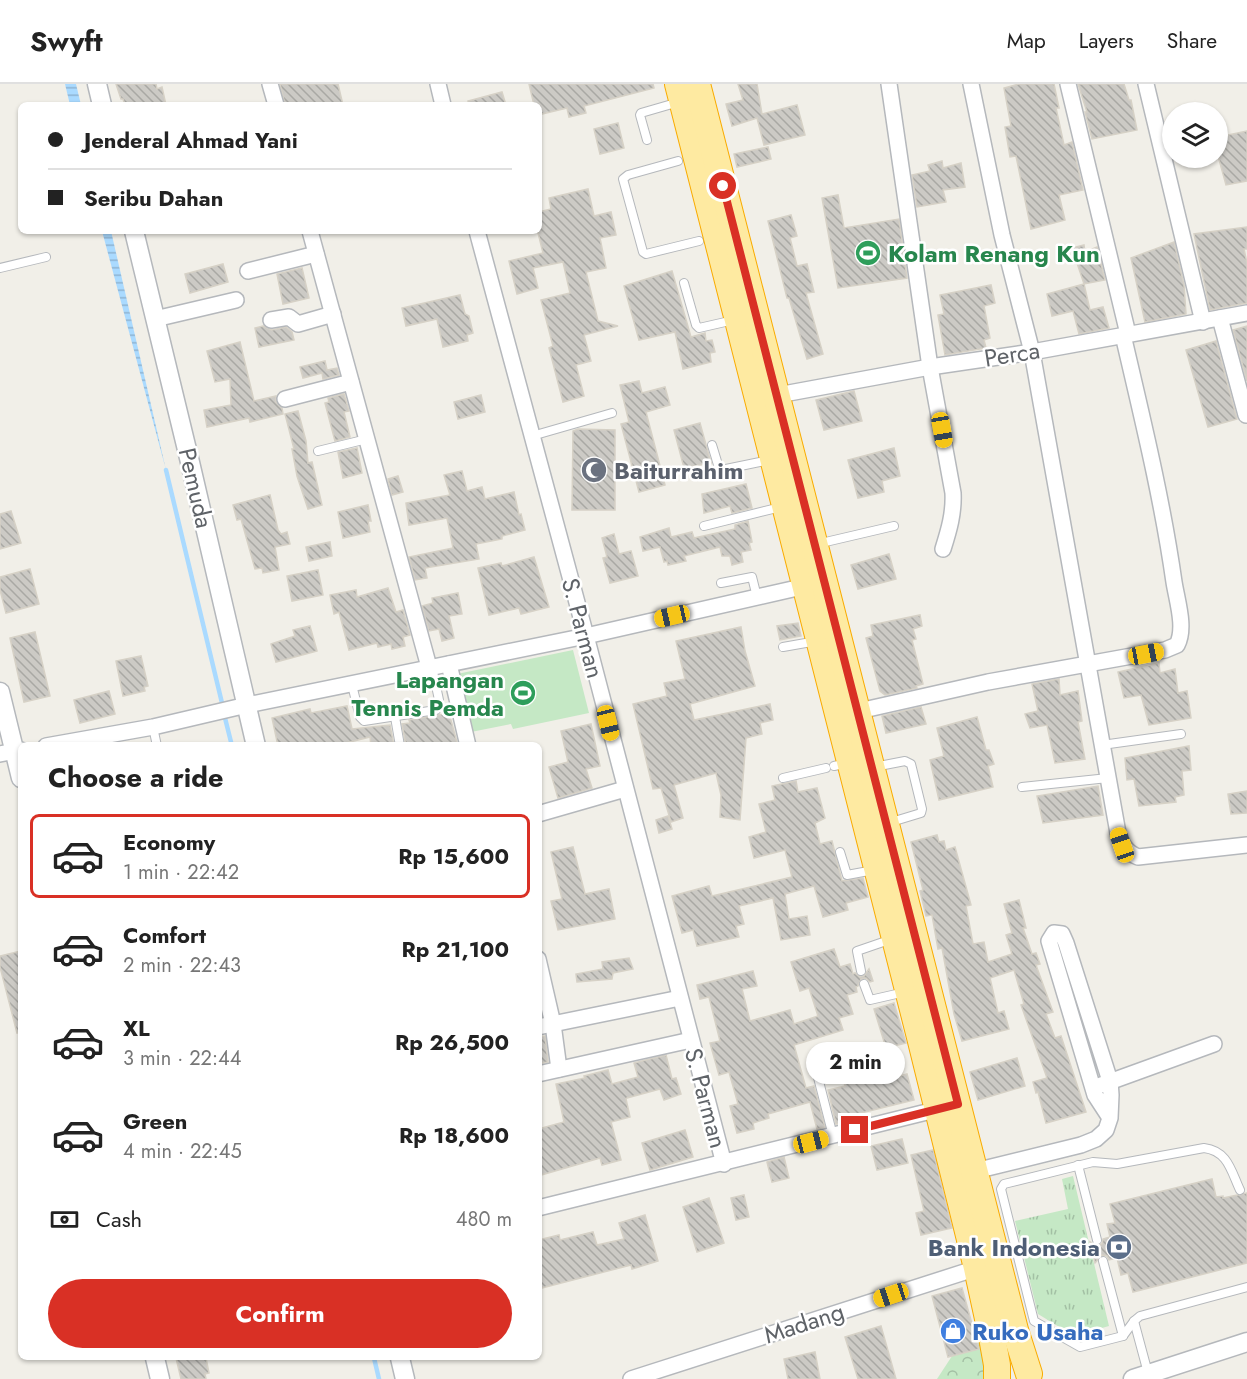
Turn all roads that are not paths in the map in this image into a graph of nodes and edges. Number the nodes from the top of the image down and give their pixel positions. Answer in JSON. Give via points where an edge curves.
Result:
{"nodes":[{"id":1,"x":97,"y":84,"type":"edge"},
{"id":2,"x":270,"y":84,"type":"edge"},
{"id":3,"x":438,"y":84,"type":"edge"},
{"id":4,"x":889,"y":84,"type":"edge"},
{"id":5,"x":971,"y":84,"type":"edge"},
{"id":6,"x":1068,"y":84,"type":"edge"},
{"id":7,"x":1146,"y":84,"type":"edge"},
{"id":8,"x":686,"y":90,"type":"edge"},
{"id":9,"x":101,"y":102,"type":"edge"},
{"id":10,"x":275,"y":102,"type":"edge"},
{"id":11,"x":442,"y":102,"type":"edge"},
{"id":12,"x":647,"y":140,"type":"dead end"},
{"id":13,"x":688,"y":158,"type":"junction"},
{"id":14,"x":135,"y":234,"type":"edge"},
{"id":15,"x":311,"y":234,"type":"edge"},
{"id":16,"x":478,"y":234,"type":"edge"},
{"id":17,"x":714,"y":235,"type":"junction"},
{"id":18,"x":316,"y":254,"type":"junction"},
{"id":19,"x":46,"y":257,"type":"dead end"},
{"id":20,"x":0,"y":268,"type":"edge"},
{"id":21,"x":248,"y":271,"type":"dead end"},
{"id":22,"x":684,"y":283,"type":"dead end"},
{"id":23,"x":236,"y":300,"type":"dead end"},
{"id":24,"x":1247,"y":313,"type":"edge"},
{"id":25,"x":333,"y":314,"type":"junction"},
{"id":26,"x":1220,"y":318,"type":"junction"},
{"id":27,"x":155,"y":319,"type":"junction"},
{"id":28,"x":738,"y":319,"type":"junction"},
{"id":29,"x":271,"y":320,"type":"dead end"},
{"id":30,"x":1203,"y":322,"type":"junction"},
{"id":31,"x":1125,"y":335,"type":"junction"},
{"id":32,"x":1032,"y":352,"type":"junction"},
{"id":33,"x":930,"y":367,"type":"junction"},
{"id":34,"x":351,"y":382,"type":"junction"},
{"id":35,"x":778,"y":395,"type":"junction"},
{"id":36,"x":285,"y":399,"type":"dead end"},
{"id":37,"x":612,"y":413,"type":"dead end"},
{"id":38,"x":1246,"y":415,"type":"edge"},
{"id":39,"x":532,"y":436,"type":"junction"},
{"id":40,"x":367,"y":439,"type":"junction"},
{"id":41,"x":712,"y":445,"type":"dead end"},
{"id":42,"x":318,"y":451,"type":"dead end"},
{"id":43,"x":774,"y":458,"type":"junction"},
{"id":44,"x":787,"y":506,"type":"junction"},
{"id":45,"x":704,"y":526,"type":"dead end"},
{"id":46,"x":894,"y":526,"type":"dead end"},
{"id":47,"x":816,"y":544,"type":"junction"},
{"id":48,"x":943,"y":549,"type":"dead end"},
{"id":49,"x":721,"y":583,"type":"dead end"},
{"id":50,"x":806,"y":586,"type":"junction"},
{"id":51,"x":757,"y":597,"type":"junction"},
{"id":52,"x":586,"y":636,"type":"junction"},
{"id":53,"x":820,"y":640,"type":"junction"},
{"id":54,"x":783,"y":647,"type":"dead end"},
{"id":55,"x":449,"y":664,"type":"junction"},
{"id":56,"x":1088,"y":664,"type":"junction"},
{"id":57,"x":431,"y":667,"type":"junction"},
{"id":58,"x":352,"y":684,"type":"junction"},
{"id":59,"x":0,"y":692,"type":"edge"},
{"id":60,"x":247,"y":705,"type":"junction"},
{"id":61,"x":859,"y":711,"type":"junction"},
{"id":62,"x":395,"y":717,"type":"junction"},
{"id":63,"x":153,"y":727,"type":"junction"},
{"id":64,"x":1181,"y":734,"type":"dead end"},
{"id":65,"x":74,"y":742,"type":"edge"},
{"id":66,"x":156,"y":742,"type":"edge"},
{"id":67,"x":255,"y":742,"type":"edge"},
{"id":68,"x":399,"y":742,"type":"edge"},
{"id":69,"x":467,"y":742,"type":"edge"},
{"id":70,"x":1102,"y":746,"type":"junction"},
{"id":71,"x":12,"y":752,"type":"edge"},
{"id":72,"x":851,"y":765,"type":"junction"},
{"id":73,"x":18,"y":769,"type":"edge"},
{"id":74,"x":783,"y":778,"type":"dead end"},
{"id":75,"x":1108,"y":778,"type":"junction"},
{"id":76,"x":1022,"y":787,"type":"dead end"},
{"id":77,"x":625,"y":789,"type":"junction"},
{"id":78,"x":542,"y":813,"type":"edge"},
{"id":79,"x":887,"y":824,"type":"junction"},
{"id":80,"x":1247,"y":845,"type":"edge"},
{"id":81,"x":840,"y":852,"type":"dead end"},
{"id":82,"x":878,"y":869,"type":"junction"},
{"id":83,"x":896,"y":938,"type":"junction"},
{"id":84,"x":861,"y":971,"type":"dead end"},
{"id":85,"x":864,"y":984,"type":"dead end"},
{"id":86,"x":909,"y":991,"type":"junction"},
{"id":87,"x":542,"y":992,"type":"edge"},
{"id":88,"x":680,"y":998,"type":"junction"},
{"id":89,"x":546,"y":1026,"type":"edge"},
{"id":90,"x":691,"y":1040,"type":"junction"},
{"id":91,"x":1214,"y":1044,"type":"dead end"},
{"id":92,"x":813,"y":1058,"type":"dead end"},
{"id":93,"x":559,"y":1069,"type":"junction"},
{"id":94,"x":542,"y":1073,"type":"edge"},
{"id":95,"x":1110,"y":1082,"type":"junction"},
{"id":96,"x":1093,"y":1087,"type":"junction"},
{"id":97,"x":948,"y":1107,"type":"junction"},
{"id":98,"x":1110,"y":1118,"type":"junction"},
{"id":99,"x":833,"y":1136,"type":"junction"},
{"id":100,"x":724,"y":1164,"type":"junction"},
{"id":101,"x":1078,"y":1165,"type":"junction"},
{"id":102,"x":985,"y":1182,"type":"junction"},
{"id":103,"x":1240,"y":1190,"type":"dead end"},
{"id":104,"x":542,"y":1207,"type":"edge"},
{"id":105,"x":1097,"y":1240,"type":"dead end"},
{"id":106,"x":1103,"y":1262,"type":"dead end"},
{"id":107,"x":977,"y":1268,"type":"junction"},
{"id":108,"x":1247,"y":1287,"type":"edge"},
{"id":109,"x":1134,"y":1321,"type":"junction"},
{"id":110,"x":1004,"y":1334,"type":"junction"},
{"id":111,"x":1123,"y":1336,"type":"junction"},
{"id":112,"x":1247,"y":1342,"type":"edge"},
{"id":113,"x":155,"y":1360,"type":"edge"},
{"id":114,"x":400,"y":1360,"type":"edge"},
{"id":115,"x":1036,"y":1376,"type":"edge"},
{"id":116,"x":1141,"y":1376,"type":"edge"},
{"id":117,"x":160,"y":1379,"type":"edge"},
{"id":118,"x":405,"y":1379,"type":"edge"},
{"id":119,"x":631,"y":1379,"type":"edge"},
{"id":120,"x":997,"y":1379,"type":"edge"},
{"id":121,"x":1003,"y":1379,"type":"edge"}],
"edges":[{"from":1,"to":9,"type":"street"},
{"from":2,"to":10,"type":"street"},
{"from":3,"to":11,"type":"street"},
{"from":4,"to":33,"type":"street"},
{"from":5,"to":32,"type":"street","via":[[1002,235]]},
{"from":6,"to":31,"type":"street"},
{"from":7,"to":30,"type":"street"},
{"from":8,"to":12,"type":"lane","via":[[641,113]]},
{"from":8,"to":13,"type":"highway"},
{"from":8,"to":17,"type":"highway"},
{"from":13,"to":17,"type":"highway"},
{"from":13,"to":17,"type":"lane","via":[[624,177],[643,252]]},
{"from":14,"to":27,"type":"street","name":"Pemuda"},
{"from":15,"to":18,"type":"street"},
{"from":16,"to":39,"type":"street","name":"S. Parman"},
{"from":17,"to":28,"type":"highway"},
{"from":17,"to":35,"type":"highway"},
{"from":18,"to":21,"type":"street"},
{"from":18,"to":25,"type":"street"},
{"from":19,"to":20,"type":"lane"},
{"from":22,"to":28,"type":"lane","via":[[699,328]]},
{"from":23,"to":27,"type":"street"},
{"from":24,"to":26,"type":"street","name":"Perca"},
{"from":25,"to":29,"type":"street","via":[[298,324],[289,318]]},
{"from":25,"to":34,"type":"street"},
{"from":26,"to":30,"type":"street","name":"Perca"},
{"from":26,"to":38,"type":"street"},
{"from":27,"to":60,"type":"street","name":"Pemuda"},
{"from":28,"to":43,"type":"highway"},
{"from":30,"to":31,"type":"street","name":"Perca"},
{"from":31,"to":32,"type":"street","name":"Perca"},
{"from":31,"to":56,"type":"street","via":[[1162,500],[1181,638],[1177,645],[1165,650]]},
{"from":32,"to":33,"type":"street","name":"Perca"},
{"from":32,"to":56,"type":"street"},
{"from":33,"to":35,"type":"street","name":"Perca"},
{"from":33,"to":48,"type":"street","via":[[953,494],[952,522]]},
{"from":34,"to":36,"type":"street"},
{"from":34,"to":40,"type":"street"},
{"from":35,"to":47,"type":"highway"},
{"from":37,"to":39,"type":"lane"},
{"from":39,"to":52,"type":"street","name":"S. Parman"},
{"from":40,"to":42,"type":"lane"},
{"from":40,"to":57,"type":"street"},
{"from":41,"to":43,"type":"lane","via":[[721,470]]},
{"from":43,"to":44,"type":"highway"},
{"from":44,"to":45,"type":"lane"},
{"from":44,"to":50,"type":"highway"},
{"from":46,"to":47,"type":"lane"},
{"from":47,"to":61,"type":"highway"},
{"from":49,"to":51,"type":"lane","via":[[752,577]]},
{"from":50,"to":51,"type":"street"},
{"from":50,"to":53,"type":"highway"},
{"from":51,"to":52,"type":"street"},
{"from":52,"to":55,"type":"street"},
{"from":52,"to":77,"type":"street","name":"S. Parman"},
{"from":53,"to":54,"type":"lane"},
{"from":53,"to":72,"type":"highway"},
{"from":55,"to":57,"type":"street"},
{"from":55,"to":69,"type":"street"},
{"from":56,"to":61,"type":"street"},
{"from":56,"to":70,"type":"street"},
{"from":57,"to":58,"type":"street"},
{"from":57,"to":62,"type":"lane","via":[[439,700],[436,710]]},
{"from":58,"to":60,"type":"street"},
{"from":58,"to":62,"type":"lane","via":[[364,721]]},
{"from":59,"to":71,"type":"street"},
{"from":60,"to":63,"type":"street"},
{"from":60,"to":67,"type":"street","name":"Pemuda"},
{"from":61,"to":72,"type":"highway"},
{"from":62,"to":68,"type":"lane"},
{"from":63,"to":65,"type":"street"},
{"from":63,"to":66,"type":"lane"},
{"from":64,"to":70,"type":"lane"},
{"from":70,"to":75,"type":"street"},
{"from":71,"to":73,"type":"street"},
{"from":72,"to":74,"type":"lane"},
{"from":72,"to":79,"type":"highway"},
{"from":72,"to":79,"type":"lane","via":[[905,761],[910,764],[921,813]]},
{"from":72,"to":82,"type":"highway"},
{"from":75,"to":76,"type":"lane"},
{"from":75,"to":80,"type":"street","via":[[1118,833],[1129,854],[1138,857]]},
{"from":77,"to":78,"type":"street"},
{"from":77,"to":88,"type":"street","name":"S. Parman"},
{"from":79,"to":97,"type":"highway"},
{"from":81,"to":82,"type":"lane","via":[[847,875]]},
{"from":82,"to":83,"type":"highway"},
{"from":83,"to":84,"type":"lane","via":[[859,949],[856,953]]},
{"from":83,"to":86,"type":"highway"},
{"from":85,"to":86,"type":"lane","via":[[870,1000]]},
{"from":86,"to":97,"type":"highway"},
{"from":87,"to":89,"type":"street"},
{"from":88,"to":89,"type":"street"},
{"from":88,"to":90,"type":"street","name":"S. Parman"},
{"from":89,"to":93,"type":"street"},
{"from":90,"to":93,"type":"street"},
{"from":90,"to":100,"type":"street","name":"S. Parman"},
{"from":91,"to":95,"type":"street"},
{"from":92,"to":99,"type":"lane"},
{"from":93,"to":94,"type":"street"},
{"from":95,"to":96,"type":"street"},
{"from":95,"to":96,"type":"street","via":[[1066,943],[1062,934],[1054,933],[1049,940]]},
{"from":95,"to":98,"type":"street"},
{"from":96,"to":98,"type":"street"},
{"from":97,"to":99,"type":"street"},
{"from":97,"to":102,"type":"highway"},
{"from":97,"to":107,"type":"highway"},
{"from":98,"to":102,"type":"street","via":[[1106,1130],[1096,1139]]},
{"from":99,"to":100,"type":"street"},
{"from":100,"to":104,"type":"street"},
{"from":101,"to":102,"type":"lane","via":[[1004,1184]]},
{"from":101,"to":103,"type":"lane","via":[[1117,1164],[1215,1149],[1227,1161]]},
{"from":101,"to":105,"type":"lane"},
{"from":102,"to":110,"type":"highway"},
{"from":102,"to":111,"type":"lane","via":[[1035,1321],[1080,1347]]},
{"from":106,"to":111,"type":"lane"},
{"from":107,"to":110,"type":"highway"},
{"from":107,"to":119,"type":"street","name":"Madang"},
{"from":108,"to":109,"type":"lane","via":[[1140,1316]]},
{"from":109,"to":111,"type":"lane"},
{"from":109,"to":116,"type":"lane"},
{"from":110,"to":115,"type":"highway"},
{"from":110,"to":120,"type":"highway"},
{"from":112,"to":116,"type":"street"},
{"from":113,"to":117,"type":"street"},
{"from":114,"to":118,"type":"street"},
{"from":115,"to":121,"type":"highway","via":[[1012,1375]]}]}
